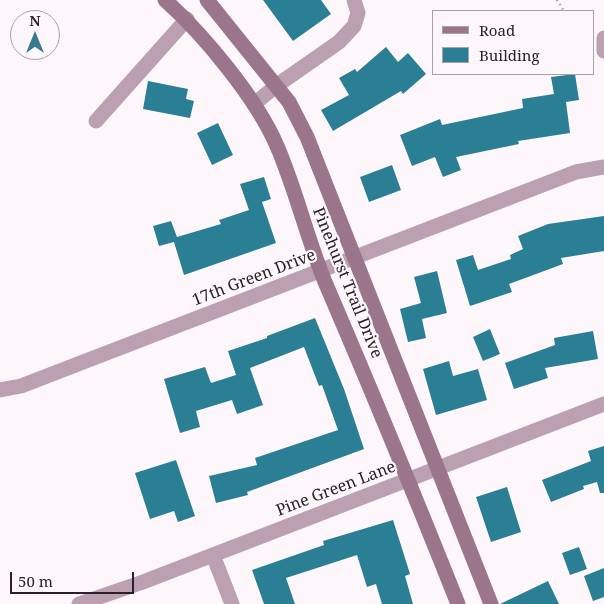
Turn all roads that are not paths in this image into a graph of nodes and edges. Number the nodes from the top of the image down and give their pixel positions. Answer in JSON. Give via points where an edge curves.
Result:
{"nodes":[{"id":1,"x":165,"y":0,"type":"edge"},
{"id":2,"x":207,"y":0,"type":"edge"},
{"id":3,"x":354,"y":0,"type":"edge"},
{"id":4,"x":187,"y":20,"type":"junction"},
{"id":5,"x":604,"y":38,"type":"edge"},
{"id":6,"x":604,"y":51,"type":"edge"},
{"id":7,"x":276,"y":86,"type":"junction"},
{"id":8,"x":254,"y":104,"type":"junction"},
{"id":9,"x":96,"y":121,"type":"dead end"},
{"id":10,"x":604,"y":167,"type":"edge"},
{"id":11,"x":354,"y":257,"type":"junction"},
{"id":12,"x":321,"y":271,"type":"junction"},
{"id":13,"x":0,"y":390,"type":"edge"},
{"id":14,"x":604,"y":404,"type":"edge"},
{"id":15,"x":437,"y":468,"type":"junction"},
{"id":16,"x":409,"y":480,"type":"junction"},
{"id":17,"x":213,"y":555,"type":"junction"},
{"id":18,"x":79,"y":604,"type":"edge"},
{"id":19,"x":232,"y":604,"type":"edge"},
{"id":20,"x":458,"y":604,"type":"edge"},
{"id":21,"x":491,"y":604,"type":"edge"}],
"edges":[{"from":1,"to":4,"type":"street","name":"Pinehurst Trail Drive"},
{"from":2,"to":7,"type":"street","name":"Pinehurst Trail Drive"},
{"from":3,"to":7,"type":"street","via":[[358,13],[354,26],[339,42]]},
{"from":4,"to":8,"type":"street","name":"Pinehurst Trail Drive"},
{"from":4,"to":9,"type":"street"},
{"from":5,"to":6,"type":"street"},
{"from":7,"to":8,"type":"street"},
{"from":7,"to":11,"type":"street","name":"Pinehurst Trail Drive","via":[[289,102],[307,137]]},
{"from":8,"to":12,"type":"street","name":"Pinehurst Trail Drive","via":[[277,146]]},
{"from":10,"to":11,"type":"street","name":"17th Green Drive","via":[[576,172]]},
{"from":11,"to":12,"type":"street","name":"17th Green Drive"},
{"from":11,"to":15,"type":"street","name":"Pinehurst Trail Drive"},
{"from":12,"to":13,"type":"street","name":"17th Green Drive","via":[[21,386]]},
{"from":12,"to":16,"type":"street","name":"Pinehurst Trail Drive"},
{"from":14,"to":15,"type":"street","name":"Pine Green Lane"},
{"from":15,"to":16,"type":"street","name":"Pine Green Lane"},
{"from":15,"to":21,"type":"street","name":"Pinehurst Trail Drive"},
{"from":16,"to":17,"type":"street","name":"Pine Green Lane"},
{"from":16,"to":20,"type":"street","name":"Pinehurst Trail Drive"},
{"from":17,"to":18,"type":"street","name":"Pine Green Lane"},
{"from":17,"to":19,"type":"street"}]}
